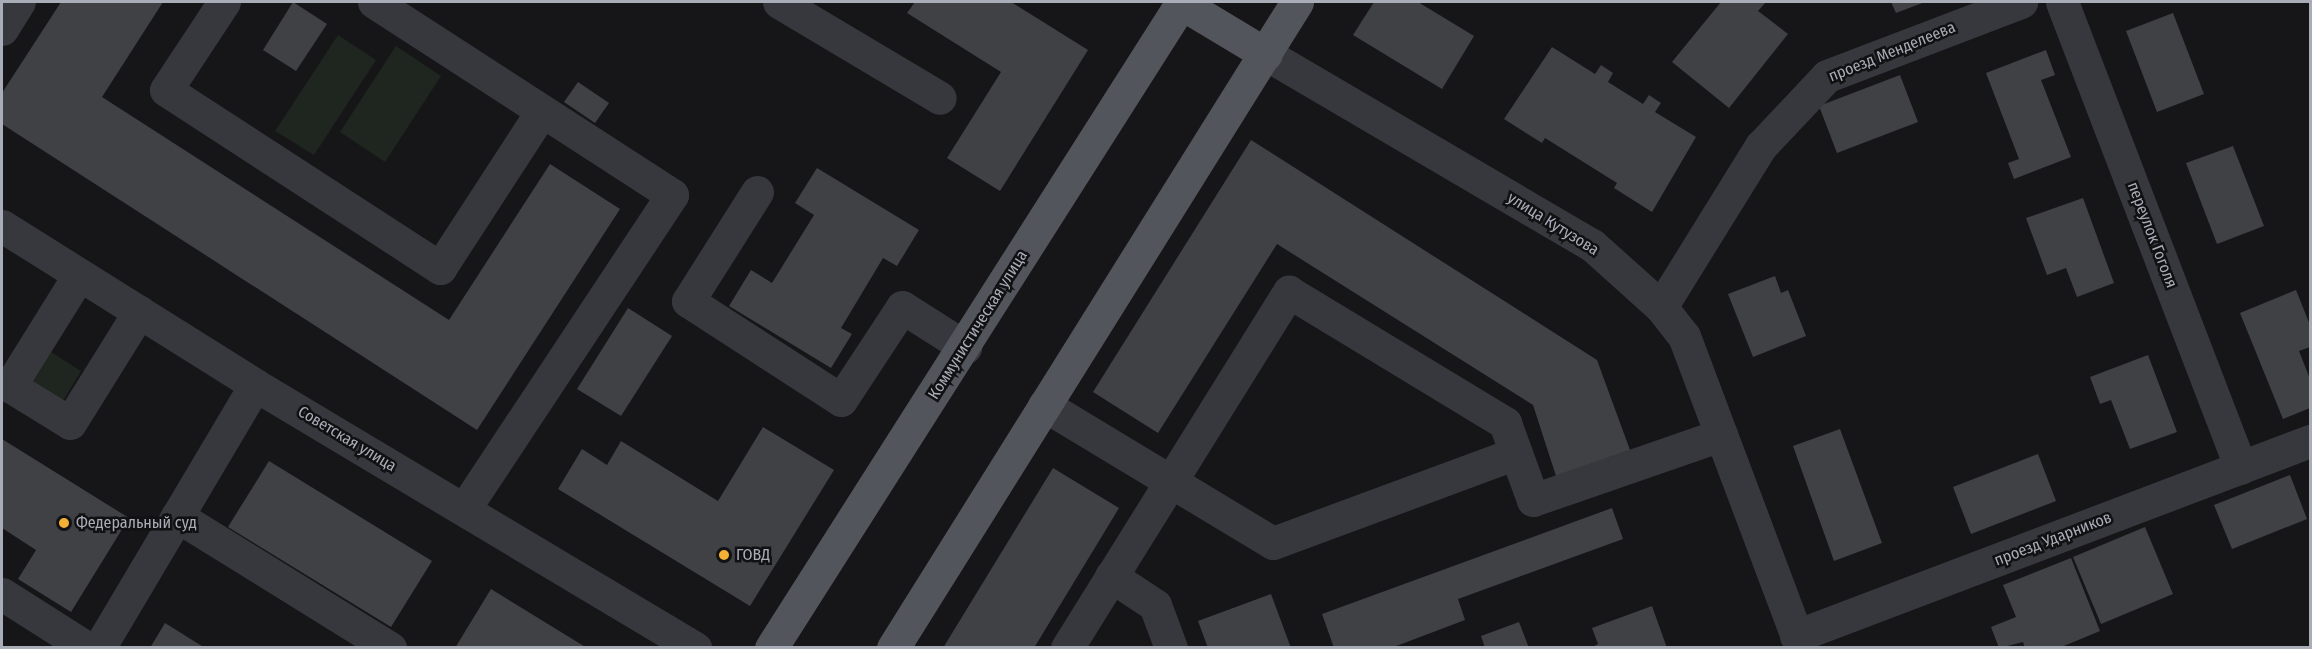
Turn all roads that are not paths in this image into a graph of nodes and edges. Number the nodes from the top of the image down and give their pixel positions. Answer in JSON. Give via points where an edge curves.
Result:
{"nodes":[{"id":1,"x":19,"y":2,"type":"edge"},
{"id":2,"x":224,"y":2,"type":"edge"},
{"id":3,"x":374,"y":2,"type":"edge"},
{"id":4,"x":779,"y":2,"type":"edge"},
{"id":5,"x":1181,"y":2,"type":"edge"},
{"id":6,"x":1297,"y":2,"type":"edge"},
{"id":7,"x":2062,"y":2,"type":"edge"},
{"id":8,"x":2009,"y":4,"type":"edge"},
{"id":9,"x":2,"y":29,"type":"edge"},
{"id":10,"x":1266,"y":54,"type":"junction"},
{"id":11,"x":940,"y":98,"type":"dead end"},
{"id":12,"x":542,"y":111,"type":"junction"},
{"id":13,"x":757,"y":192,"type":"dead end"},
{"id":14,"x":2,"y":226,"type":"edge"},
{"id":15,"x":79,"y":275,"type":"junction"},
{"id":16,"x":1661,"y":307,"type":"junction"},
{"id":17,"x":139,"y":312,"type":"junction"},
{"id":18,"x":965,"y":346,"type":"junction"},
{"id":19,"x":255,"y":385,"type":"junction"},
{"id":20,"x":1044,"y":405,"type":"junction"},
{"id":21,"x":1721,"y":435,"type":"junction"},
{"id":22,"x":2310,"y":441,"type":"edge"},
{"id":23,"x":1516,"y":453,"type":"junction"},
{"id":24,"x":2241,"y":468,"type":"junction"},
{"id":25,"x":1170,"y":481,"type":"junction"},
{"id":26,"x":464,"y":509,"type":"junction"},
{"id":27,"x":177,"y":516,"type":"junction"},
{"id":28,"x":1111,"y":576,"type":"junction"},
{"id":29,"x":2,"y":594,"type":"edge"},
{"id":30,"x":1798,"y":642,"type":"edge"},
{"id":31,"x":87,"y":648,"type":"edge"},
{"id":32,"x":99,"y":648,"type":"edge"},
{"id":33,"x":390,"y":648,"type":"edge"},
{"id":34,"x":695,"y":648,"type":"edge"},
{"id":35,"x":771,"y":648,"type":"edge"},
{"id":36,"x":893,"y":648,"type":"edge"},
{"id":37,"x":1067,"y":648,"type":"edge"},
{"id":38,"x":1171,"y":648,"type":"edge"}],
"edges":[{"from":1,"to":9,"type":"street"},
{"from":2,"to":12,"type":"street","via":[[166,90],[440,268]]},
{"from":3,"to":12,"type":"street"},
{"from":4,"to":11,"type":"street"},
{"from":5,"to":10,"type":"main road","name":"улица Кутузова"},
{"from":5,"to":18,"type":"main road","name":"Коммунистическая улица"},
{"from":6,"to":10,"type":"main road"},
{"from":7,"to":24,"type":"street","name":"переулок Гоголя"},
{"from":8,"to":16,"type":"street","name":"проезд Менделеева","via":[[1827,76],[1761,146]]},
{"from":10,"to":16,"type":"street","name":"улица Кутузова","via":[[1592,245]]},
{"from":10,"to":20,"type":"main road"},
{"from":12,"to":26,"type":"street","via":[[672,195]]},
{"from":13,"to":18,"type":"street","via":[[688,301],[841,400],[902,307]]},
{"from":14,"to":15,"type":"street","name":"Советская улица"},
{"from":15,"to":17,"type":"street","name":"Советская улица"},
{"from":15,"to":17,"type":"street","via":[[10,386],[70,423]]},
{"from":16,"to":21,"type":"street","name":"улица Кутузова","via":[[1684,336]]},
{"from":17,"to":19,"type":"street","name":"Советская улица"},
{"from":18,"to":35,"type":"main road","name":"Коммунистическая улица"},
{"from":19,"to":26,"type":"street","name":"Советская улица"},
{"from":19,"to":27,"type":"street"},
{"from":20,"to":25,"type":"street"},
{"from":20,"to":36,"type":"main road"},
{"from":21,"to":23,"type":"street","via":[[1533,500]]},
{"from":21,"to":30,"type":"street","name":"улица Кутузова"},
{"from":22,"to":24,"type":"street","name":"проезд Ударников"},
{"from":23,"to":25,"type":"street","via":[[1273,543]]},
{"from":23,"to":25,"type":"street","via":[[1505,423],[1288,292]]},
{"from":24,"to":30,"type":"street","name":"проезд Ударников"},
{"from":25,"to":28,"type":"street"},
{"from":26,"to":34,"type":"street","name":"Советская улица"},
{"from":27,"to":32,"type":"street"},
{"from":27,"to":33,"type":"street"},
{"from":28,"to":37,"type":"street"},
{"from":28,"to":38,"type":"street","via":[[1155,605]]},
{"from":29,"to":31,"type":"street"}]}
